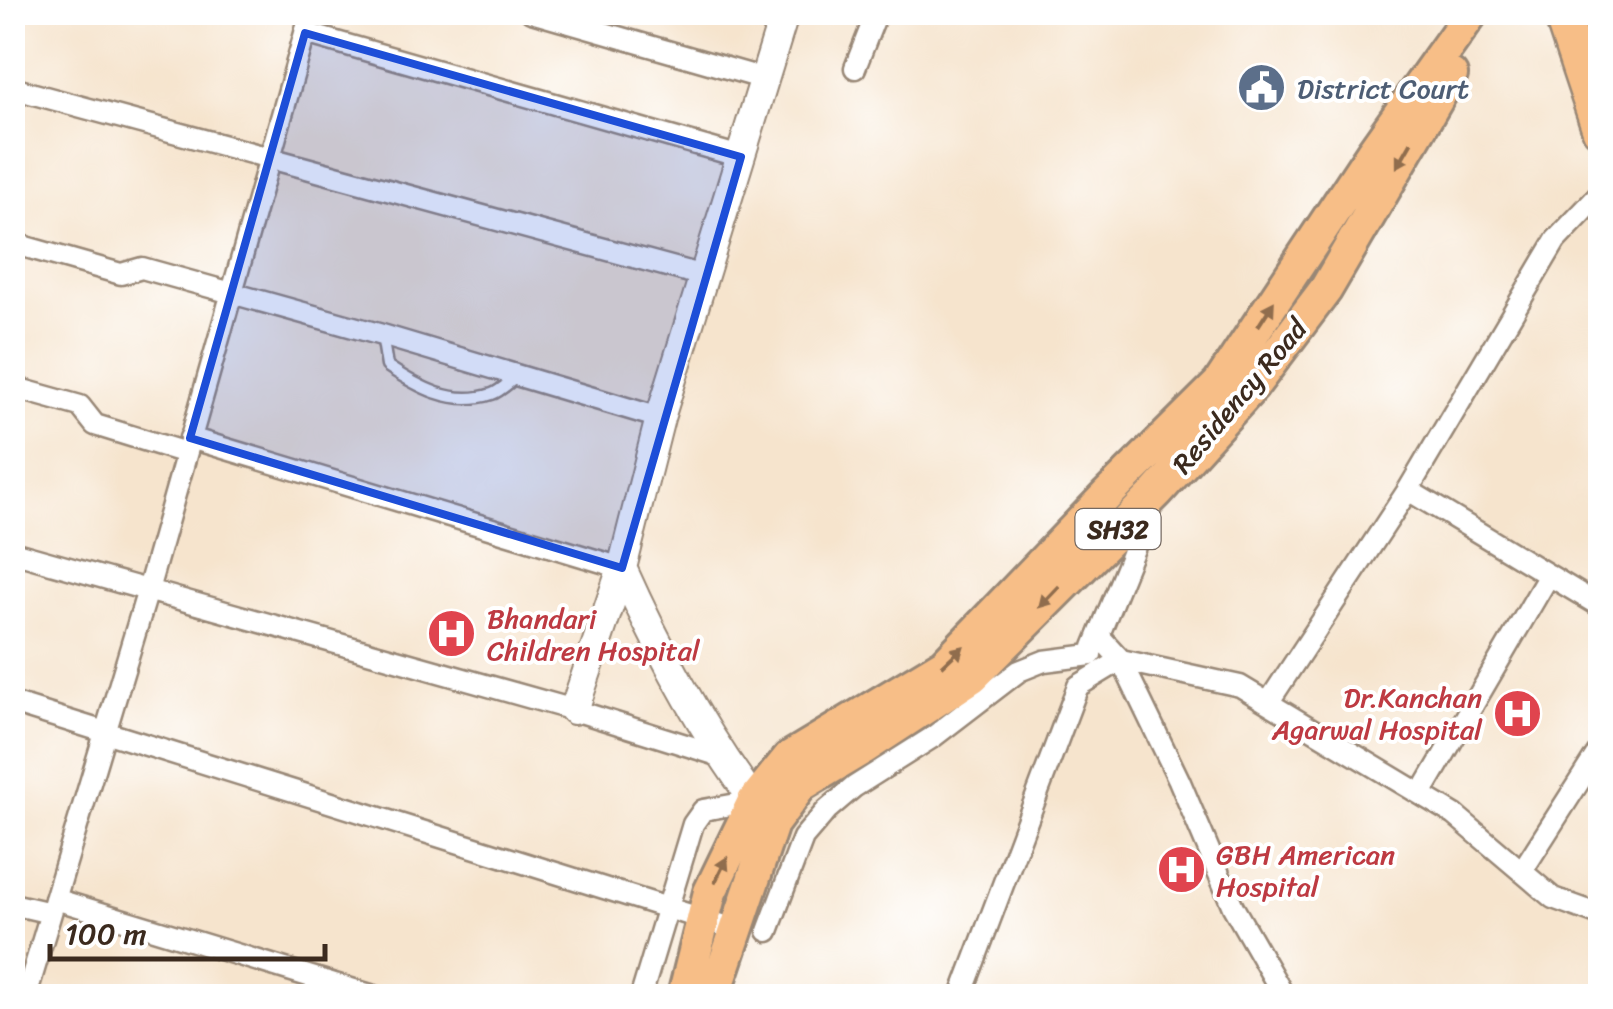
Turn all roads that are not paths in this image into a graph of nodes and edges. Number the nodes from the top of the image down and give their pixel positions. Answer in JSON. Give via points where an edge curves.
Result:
{"nodes":[{"id":1,"x":531,"y":12,"type":"edge"},
{"id":2,"x":785,"y":12,"type":"edge"},
{"id":3,"x":877,"y":12,"type":"edge"},
{"id":4,"x":1472,"y":12,"type":"edge"},
{"id":5,"x":1492,"y":12,"type":"edge"},
{"id":6,"x":1561,"y":12,"type":"edge"},
{"id":7,"x":305,"y":19,"type":"edge"},
{"id":8,"x":855,"y":68,"type":"dead end"},
{"id":9,"x":765,"y":80,"type":"junction"},
{"id":10,"x":12,"y":88,"type":"edge"},
{"id":11,"x":1600,"y":129,"type":"edge"},
{"id":12,"x":741,"y":157,"type":"junction"},
{"id":13,"x":270,"y":158,"type":"junction"},
{"id":14,"x":1600,"y":194,"type":"edge"},
{"id":15,"x":12,"y":243,"type":"edge"},
{"id":16,"x":704,"y":276,"type":"junction"},
{"id":17,"x":232,"y":294,"type":"junction"},
{"id":18,"x":382,"y":335,"type":"junction"},
{"id":19,"x":519,"y":375,"type":"junction"},
{"id":20,"x":12,"y":387,"type":"edge"},
{"id":21,"x":660,"y":418,"type":"junction"},
{"id":22,"x":188,"y":445,"type":"junction"},
{"id":23,"x":1142,"y":461,"type":"junction"},
{"id":24,"x":1408,"y":490,"type":"junction"},
{"id":25,"x":1157,"y":492,"type":"junction"},
{"id":26,"x":12,"y":552,"type":"edge"},
{"id":27,"x":622,"y":568,"type":"junction"},
{"id":28,"x":1549,"y":575,"type":"junction"},
{"id":29,"x":148,"y":590,"type":"junction"},
{"id":30,"x":1600,"y":606,"type":"edge"},
{"id":31,"x":1095,"y":646,"type":"junction"},
{"id":32,"x":1121,"y":660,"type":"junction"},
{"id":33,"x":1078,"y":686,"type":"junction"},
{"id":34,"x":12,"y":703,"type":"edge"},
{"id":35,"x":1268,"y":703,"type":"junction"},
{"id":36,"x":574,"y":710,"type":"junction"},
{"id":37,"x":105,"y":732,"type":"junction"},
{"id":38,"x":1600,"y":749,"type":"edge"},
{"id":39,"x":724,"y":757,"type":"junction"},
{"id":40,"x":1421,"y":794,"type":"junction"},
{"id":41,"x":763,"y":812,"type":"junction"},
{"id":42,"x":1522,"y":872,"type":"junction"},
{"id":43,"x":12,"y":904,"type":"edge"},
{"id":44,"x":53,"y":906,"type":"junction"},
{"id":45,"x":667,"y":908,"type":"junction"},
{"id":46,"x":1600,"y":915,"type":"edge"},
{"id":47,"x":720,"y":924,"type":"junction"},
{"id":48,"x":768,"y":930,"type":"dead end"},
{"id":49,"x":26,"y":996,"type":"edge"},
{"id":50,"x":374,"y":996,"type":"edge"},
{"id":51,"x":640,"y":996,"type":"edge"},
{"id":52,"x":684,"y":996,"type":"edge"},
{"id":53,"x":714,"y":996,"type":"edge"},
{"id":54,"x":961,"y":996,"type":"edge"},
{"id":55,"x":1284,"y":996,"type":"edge"}],
"edges":[{"from":1,"to":9,"type":"street"},
{"from":2,"to":9,"type":"street"},
{"from":3,"to":8,"type":"street"},
{"from":23,"to":4,"type":"main road","one_way":true,"via":[[1219,384]]},
{"from":5,"to":25,"type":"main road","name":"Residency Road","number":"SH32","one_way":true,"via":[[1326,289],[1252,387]]},
{"from":6,"to":11,"type":"highway"},
{"from":7,"to":12,"type":"street"},
{"from":7,"to":13,"type":"street"},
{"from":9,"to":12,"type":"street"},
{"from":10,"to":13,"type":"street"},
{"from":12,"to":16,"type":"street"},
{"from":13,"to":16,"type":"street"},
{"from":13,"to":17,"type":"street"},
{"from":14,"to":24,"type":"street","via":[[1556,240]]},
{"from":15,"to":17,"type":"street","via":[[122,274],[142,268]]},
{"from":16,"to":21,"type":"street"},
{"from":17,"to":18,"type":"street"},
{"from":17,"to":22,"type":"street"},
{"from":18,"to":19,"type":"street"},
{"from":18,"to":19,"type":"lane","via":[[387,366],[421,389],[456,398],[493,394]]},
{"from":19,"to":21,"type":"street"},
{"from":20,"to":22,"type":"street","via":[[80,406],[95,425]]},
{"from":21,"to":27,"type":"street"},
{"from":22,"to":27,"type":"street"},
{"from":22,"to":29,"type":"street"},
{"from":23,"to":25,"type":"street"},
{"from":41,"to":23,"type":"main road","one_way":true,"via":[[789,758],[946,664]]},
{"from":24,"to":28,"type":"street"},
{"from":24,"to":35,"type":"street"},
{"from":25,"to":31,"type":"street"},
{"from":25,"to":41,"type":"main road","name":"Residency Road","number":"SH32","one_way":true,"via":[[974,676]]},
{"from":26,"to":29,"type":"street"},
{"from":27,"to":36,"type":"street"},
{"from":27,"to":39,"type":"street"},
{"from":28,"to":30,"type":"street"},
{"from":28,"to":40,"type":"street"},
{"from":29,"to":36,"type":"street"},
{"from":29,"to":37,"type":"street"},
{"from":31,"to":32,"type":"street"},
{"from":31,"to":33,"type":"street"},
{"from":31,"to":48,"type":"street","via":[[1020,671],[827,810],[802,838]]},
{"from":32,"to":33,"type":"street"},
{"from":32,"to":35,"type":"street","via":[[1240,686]]},
{"from":32,"to":55,"type":"street","via":[[1233,906]]},
{"from":33,"to":54,"type":"street"},
{"from":34,"to":37,"type":"street"},
{"from":35,"to":40,"type":"street"},
{"from":36,"to":39,"type":"street"},
{"from":37,"to":44,"type":"street"},
{"from":37,"to":45,"type":"street"},
{"from":38,"to":42,"type":"street"},
{"from":39,"to":41,"type":"street"},
{"from":40,"to":42,"type":"street"},
{"from":41,"to":45,"type":"street","via":[[703,810]]},
{"from":41,"to":47,"type":"main road","name":"Residency Road","number":"SH32"},
{"from":42,"to":46,"type":"street","via":[[1553,898]]},
{"from":43,"to":44,"type":"street"},
{"from":44,"to":49,"type":"street"},
{"from":44,"to":50,"type":"street"},
{"from":45,"to":47,"type":"street"},
{"from":45,"to":51,"type":"street"},
{"from":47,"to":52,"type":"main road"},
{"from":47,"to":53,"type":"main road","name":"Residency Road","number":"SH32"}]}
